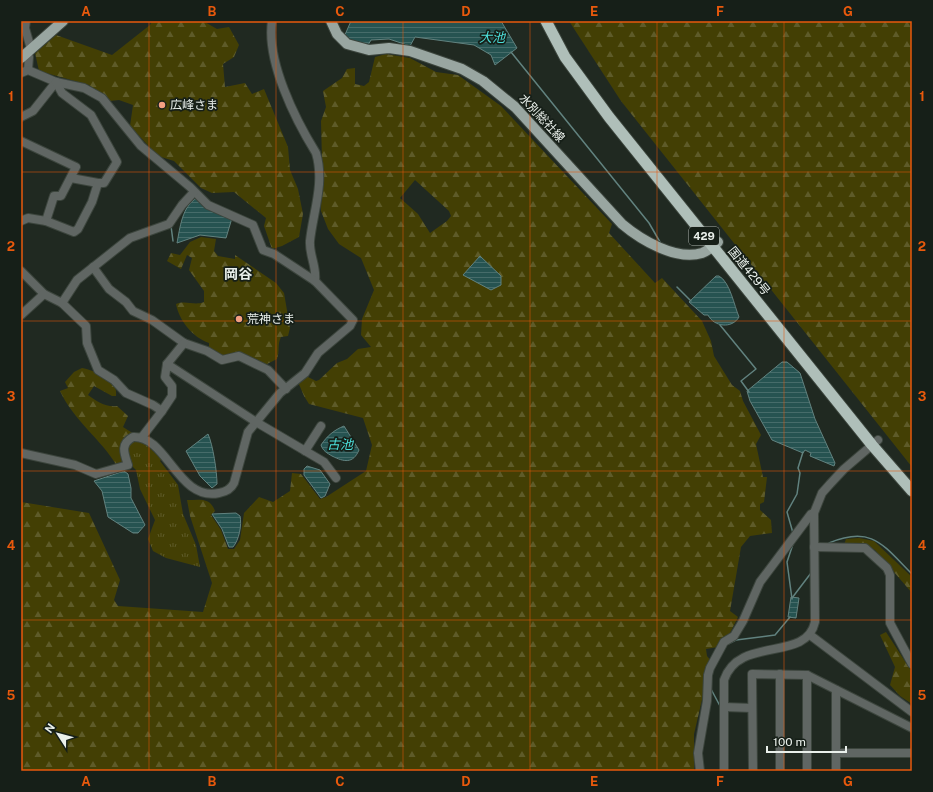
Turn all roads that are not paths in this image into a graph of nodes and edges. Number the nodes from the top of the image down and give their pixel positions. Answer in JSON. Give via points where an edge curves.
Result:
{"nodes":[{"id":1,"x":63,"y":21,"type":"edge"},
{"id":2,"x":272,"y":21,"type":"edge"},
{"id":3,"x":331,"y":21,"type":"edge"},
{"id":4,"x":546,"y":21,"type":"edge"},
{"id":5,"x":552,"y":21,"type":"edge"},
{"id":6,"x":24,"y":25,"type":"edge"},
{"id":7,"x":26,"y":54,"type":"edge"},
{"id":8,"x":24,"y":72,"type":"edge"},
{"id":9,"x":56,"y":82,"type":"junction"},
{"id":10,"x":21,"y":117,"type":"edge"},
{"id":11,"x":22,"y":144,"type":"edge"},
{"id":12,"x":71,"y":178,"type":"junction"},
{"id":13,"x":98,"y":183,"type":"junction"},
{"id":14,"x":194,"y":192,"type":"junction"},
{"id":15,"x":21,"y":221,"type":"edge"},
{"id":16,"x":46,"y":221,"type":"junction"},
{"id":17,"x":715,"y":244,"type":"junction"},
{"id":18,"x":93,"y":267,"type":"junction"},
{"id":19,"x":21,"y":271,"type":"edge"},
{"id":20,"x":315,"y":281,"type":"junction"},
{"id":21,"x":44,"y":294,"type":"junction"},
{"id":22,"x":62,"y":304,"type":"junction"},
{"id":23,"x":21,"y":315,"type":"edge"},
{"id":24,"x":184,"y":343,"type":"junction"},
{"id":25,"x":167,"y":364,"type":"junction"},
{"id":26,"x":286,"y":388,"type":"junction"},
{"id":27,"x":162,"y":410,"type":"junction"},
{"id":28,"x":256,"y":422,"type":"junction"},
{"id":29,"x":321,"y":426,"type":"dead end"},
{"id":30,"x":142,"y":437,"type":"junction"},
{"id":31,"x":875,"y":443,"type":"junction"},
{"id":32,"x":305,"y":451,"type":"junction"},
{"id":33,"x":21,"y":453,"type":"edge"},
{"id":34,"x":336,"y":478,"type":"dead end"},
{"id":35,"x":912,"y":482,"type":"edge"},
{"id":36,"x":912,"y":491,"type":"edge"},
{"id":37,"x":814,"y":513,"type":"junction"},
{"id":38,"x":814,"y":547,"type":"junction"},
{"id":39,"x":810,"y":634,"type":"junction"},
{"id":40,"x":912,"y":664,"type":"edge"},
{"id":41,"x":780,"y":674,"type":"junction"},
{"id":42,"x":807,"y":675,"type":"junction"},
{"id":43,"x":836,"y":690,"type":"junction"},
{"id":44,"x":724,"y":707,"type":"junction"},
{"id":45,"x":752,"y":708,"type":"junction"},
{"id":46,"x":912,"y":712,"type":"edge"},
{"id":47,"x":912,"y":728,"type":"edge"},
{"id":48,"x":836,"y":753,"type":"junction"},
{"id":49,"x":912,"y":753,"type":"edge"},
{"id":50,"x":700,"y":771,"type":"edge"},
{"id":51,"x":724,"y":771,"type":"edge"},
{"id":52,"x":753,"y":771,"type":"edge"},
{"id":53,"x":780,"y":771,"type":"edge"},
{"id":54,"x":807,"y":771,"type":"edge"},
{"id":55,"x":836,"y":771,"type":"edge"}],
"edges":[{"from":1,"to":7,"type":"main road"},
{"from":2,"to":20,"type":"street","via":[[270,43],[282,80],[292,110],[318,160],[319,196],[310,241],[316,272]]},
{"from":3,"to":17,"type":"main road","name":"水別総社線","via":[[337,34],[348,44],[369,50],[389,48],[410,51],[456,67],[483,81],[515,106],[622,224],[637,237],[683,254],[703,252]]},
{"from":4,"to":17,"type":"highway","name":"国道429号","number":"429","via":[[582,82]]},
{"from":5,"to":17,"type":"highway","name":"国道429号","number":"429","via":[[587,79]]},
{"from":6,"to":7,"type":"street"},
{"from":7,"to":8,"type":"street","via":[[29,57]]},
{"from":8,"to":9,"type":"street"},
{"from":9,"to":10,"type":"street","via":[[33,111]]},
{"from":9,"to":13,"type":"street","via":[[62,93],[90,115],[114,153],[117,162],[104,183]]},
{"from":9,"to":14,"type":"street","via":[[84,88],[102,98],[141,146]]},
{"from":11,"to":12,"type":"street","via":[[76,167]]},
{"from":12,"to":13,"type":"street"},
{"from":12,"to":16,"type":"street","via":[[61,196],[54,196]]},
{"from":13,"to":16,"type":"street","via":[[82,223],[74,232]]},
{"from":14,"to":18,"type":"street","via":[[169,224],[130,238]]},
{"from":14,"to":20,"type":"street","via":[[214,209],[253,226],[263,250],[274,254]]},
{"from":15,"to":16,"type":"street","via":[[28,218]]},
{"from":17,"to":31,"type":"highway","name":"国道429号","number":"429"},
{"from":18,"to":22,"type":"street","via":[[77,280]]},
{"from":18,"to":24,"type":"street","via":[[108,289],[134,311],[152,320]]},
{"from":19,"to":21,"type":"street"},
{"from":20,"to":26,"type":"street","via":[[350,316],[352,323],[318,353],[305,373]]},
{"from":21,"to":22,"type":"street"},
{"from":21,"to":23,"type":"street"},
{"from":22,"to":27,"type":"street","via":[[86,326],[87,344],[98,370],[114,380],[126,393]]},
{"from":24,"to":25,"type":"street"},
{"from":24,"to":26,"type":"street","via":[[207,351],[222,360],[240,356],[268,370]]},
{"from":25,"to":27,"type":"street","via":[[165,377],[172,386],[172,396]]},
{"from":25,"to":28,"type":"street"},
{"from":26,"to":28,"type":"street"},
{"from":27,"to":30,"type":"street"},
{"from":28,"to":30,"type":"street","via":[[248,432],[233,486],[215,494],[201,492],[185,482],[167,459]]},
{"from":28,"to":32,"type":"street"},
{"from":29,"to":32,"type":"street"},
{"from":30,"to":33,"type":"street","via":[[133,437],[125,444],[123,450],[128,465],[96,474],[75,465]]},
{"from":31,"to":35,"type":"highway","name":"国道429号","number":"429"},
{"from":31,"to":36,"type":"highway","name":"国道429号","number":"429"},
{"from":31,"to":37,"type":"street","via":[[844,468],[830,484],[822,494]]},
{"from":32,"to":34,"type":"street","via":[[324,462]]},
{"from":37,"to":38,"type":"street"},
{"from":37,"to":50,"type":"street","via":[[760,582],[743,621],[734,636],[724,642],[710,668],[698,752]]},
{"from":38,"to":39,"type":"street","via":[[815,622]]},
{"from":38,"to":40,"type":"street","via":[[865,548],[887,568],[890,575],[890,623]]},
{"from":39,"to":44,"type":"street","via":[[798,643],[738,660],[729,668],[724,680]]},
{"from":39,"to":46,"type":"street"},
{"from":41,"to":42,"type":"street"},
{"from":41,"to":45,"type":"street","via":[[752,674]]},
{"from":41,"to":53,"type":"street"},
{"from":42,"to":43,"type":"street"},
{"from":42,"to":54,"type":"street"},
{"from":43,"to":47,"type":"street"},
{"from":43,"to":48,"type":"street"},
{"from":44,"to":45,"type":"street"},
{"from":44,"to":51,"type":"street"},
{"from":45,"to":52,"type":"street"},
{"from":48,"to":49,"type":"street"},
{"from":48,"to":55,"type":"street"}]}
